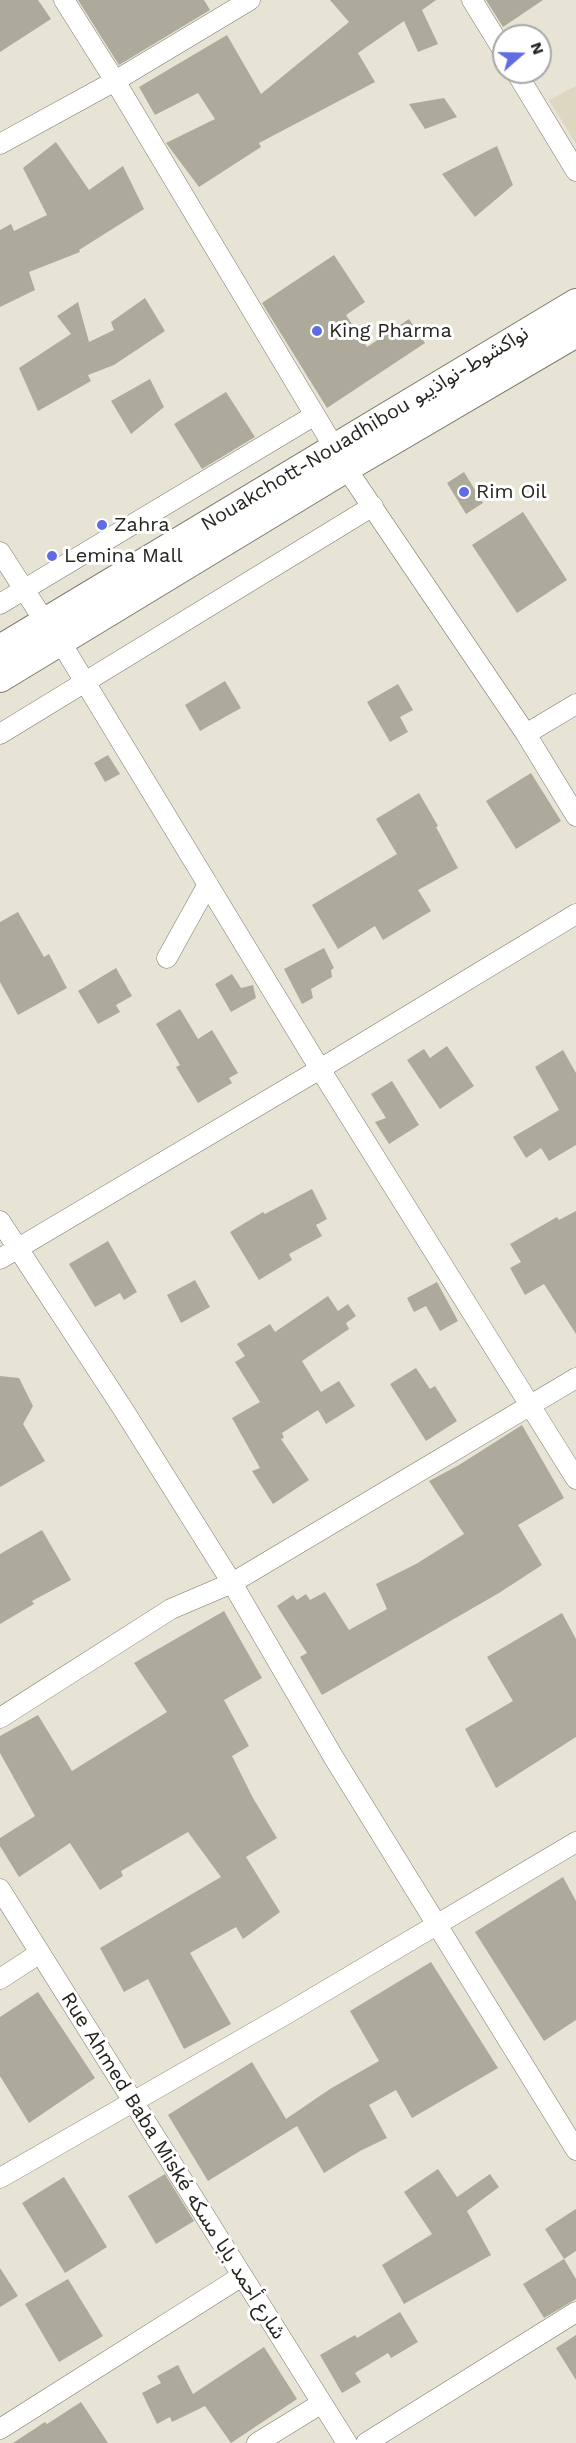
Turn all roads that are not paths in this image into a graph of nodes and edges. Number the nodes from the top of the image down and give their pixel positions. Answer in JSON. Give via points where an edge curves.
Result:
{"nodes":[{"id":1,"x":64,"y":0,"type":"edge"},
{"id":2,"x":250,"y":0,"type":"edge"},
{"id":3,"x":472,"y":0,"type":"edge"},
{"id":4,"x":492,"y":32,"type":"edge"},
{"id":5,"x":115,"y":81,"type":"junction"},
{"id":6,"x":523,"y":84,"type":"edge"},
{"id":7,"x":0,"y":144,"type":"edge"},
{"id":8,"x":576,"y":171,"type":"edge"},
{"id":9,"x":576,"y":303,"type":"edge"},
{"id":10,"x":576,"y":333,"type":"edge"},
{"id":11,"x":315,"y":416,"type":"junction"},
{"id":12,"x":340,"y":458,"type":"junction"},
{"id":13,"x":373,"y":506,"type":"junction"},
{"id":14,"x":0,"y":552,"type":"edge"},
{"id":15,"x":24,"y":590,"type":"junction"},
{"id":16,"x":0,"y":604,"type":"edge"},
{"id":17,"x":52,"y":632,"type":"junction"},
{"id":18,"x":0,"y":649,"type":"edge"},
{"id":19,"x":0,"y":678,"type":"edge"},
{"id":20,"x":85,"y":681,"type":"junction"},
{"id":21,"x":576,"y":704,"type":"edge"},
{"id":22,"x":0,"y":734,"type":"edge"},
{"id":23,"x":526,"y":734,"type":"junction"},
{"id":24,"x":576,"y":816,"type":"edge"},
{"id":25,"x":207,"y":884,"type":"junction"},
{"id":26,"x":576,"y":914,"type":"edge"},
{"id":27,"x":167,"y":958,"type":"dead end"},
{"id":28,"x":320,"y":1069,"type":"junction"},
{"id":29,"x":0,"y":1221,"type":"edge"},
{"id":30,"x":17,"y":1248,"type":"junction"},
{"id":31,"x":0,"y":1259,"type":"edge"},
{"id":32,"x":576,"y":1378,"type":"edge"},
{"id":33,"x":530,"y":1406,"type":"junction"},
{"id":34,"x":576,"y":1479,"type":"edge"},
{"id":35,"x":232,"y":1583,"type":"junction"},
{"id":36,"x":0,"y":1718,"type":"edge"},
{"id":37,"x":576,"y":1842,"type":"edge"},
{"id":38,"x":0,"y":1889,"type":"edge"},
{"id":39,"x":437,"y":1925,"type":"junction"},
{"id":40,"x":40,"y":1953,"type":"junction"},
{"id":41,"x":0,"y":1979,"type":"edge"},
{"id":42,"x":134,"y":2103,"type":"junction"},
{"id":43,"x":576,"y":2150,"type":"edge"},
{"id":44,"x":0,"y":2178,"type":"edge"},
{"id":45,"x":242,"y":2276,"type":"junction"},
{"id":46,"x":576,"y":2312,"type":"edge"},
{"id":47,"x":322,"y":2403,"type":"junction"},
{"id":48,"x":0,"y":2429,"type":"edge"},
{"id":49,"x":257,"y":2443,"type":"edge"},
{"id":50,"x":347,"y":2443,"type":"edge"},
{"id":51,"x":366,"y":2443,"type":"edge"}],
"edges":[{"from":1,"to":5,"type":"street"},
{"from":2,"to":5,"type":"street"},
{"from":3,"to":4,"type":"street"},
{"from":5,"to":7,"type":"street"},
{"from":5,"to":11,"type":"street"},
{"from":6,"to":8,"type":"street"},
{"from":9,"to":12,"type":"highway","name":"Nouakchott-Nouadhibou نواكشوط-نواذيبو"},
{"from":10,"to":12,"type":"highway","name":"Nouakchott-Nouadhibou نواكشوط-نواذيبو"},
{"from":11,"to":12,"type":"street"},
{"from":11,"to":15,"type":"street"},
{"from":12,"to":13,"type":"street"},
{"from":12,"to":17,"type":"highway","name":"Nouakchott-Nouadhibou نواكشوط-نواذيبو"},
{"from":13,"to":20,"type":"street"},
{"from":13,"to":23,"type":"street"},
{"from":14,"to":15,"type":"street"},
{"from":15,"to":16,"type":"street"},
{"from":15,"to":17,"type":"street"},
{"from":17,"to":18,"type":"highway","name":"Nouakchott-Nouadhibou نواكشوط-نواذيبو"},
{"from":17,"to":19,"type":"highway","name":"Nouakchott-Nouadhibou نواكشوط-نواذيبو"},
{"from":17,"to":20,"type":"street"},
{"from":20,"to":22,"type":"street"},
{"from":20,"to":25,"type":"street"},
{"from":21,"to":23,"type":"street"},
{"from":23,"to":24,"type":"street"},
{"from":25,"to":27,"type":"street"},
{"from":25,"to":28,"type":"street"},
{"from":26,"to":28,"type":"street"},
{"from":28,"to":30,"type":"street"},
{"from":28,"to":33,"type":"street"},
{"from":29,"to":30,"type":"street"},
{"from":30,"to":31,"type":"street"},
{"from":30,"to":35,"type":"street"},
{"from":32,"to":33,"type":"street"},
{"from":33,"to":34,"type":"street"},
{"from":33,"to":35,"type":"street"},
{"from":35,"to":36,"type":"street","via":[[171,1610]]},
{"from":35,"to":39,"type":"street"},
{"from":37,"to":39,"type":"street"},
{"from":38,"to":40,"type":"street","name":"Rue Ahmed Baba Miské شارع أحمد بابا مسكه"},
{"from":39,"to":42,"type":"street"},
{"from":39,"to":43,"type":"street"},
{"from":40,"to":41,"type":"street"},
{"from":40,"to":42,"type":"street","name":"Rue Ahmed Baba Miské شارع أحمد بابا مسكه"},
{"from":42,"to":44,"type":"street"},
{"from":42,"to":45,"type":"street","name":"Rue Ahmed Baba Miské شارع أحمد بابا مسكه"},
{"from":45,"to":47,"type":"street","name":"Rue Ahmed Baba Miské شارع أحمد بابا مسكه"},
{"from":45,"to":48,"type":"street"},
{"from":46,"to":51,"type":"street"},
{"from":47,"to":49,"type":"street"},
{"from":47,"to":50,"type":"street","name":"Rue Ahmed Baba Miské شارع أحمد بابا مسكه"}]}
